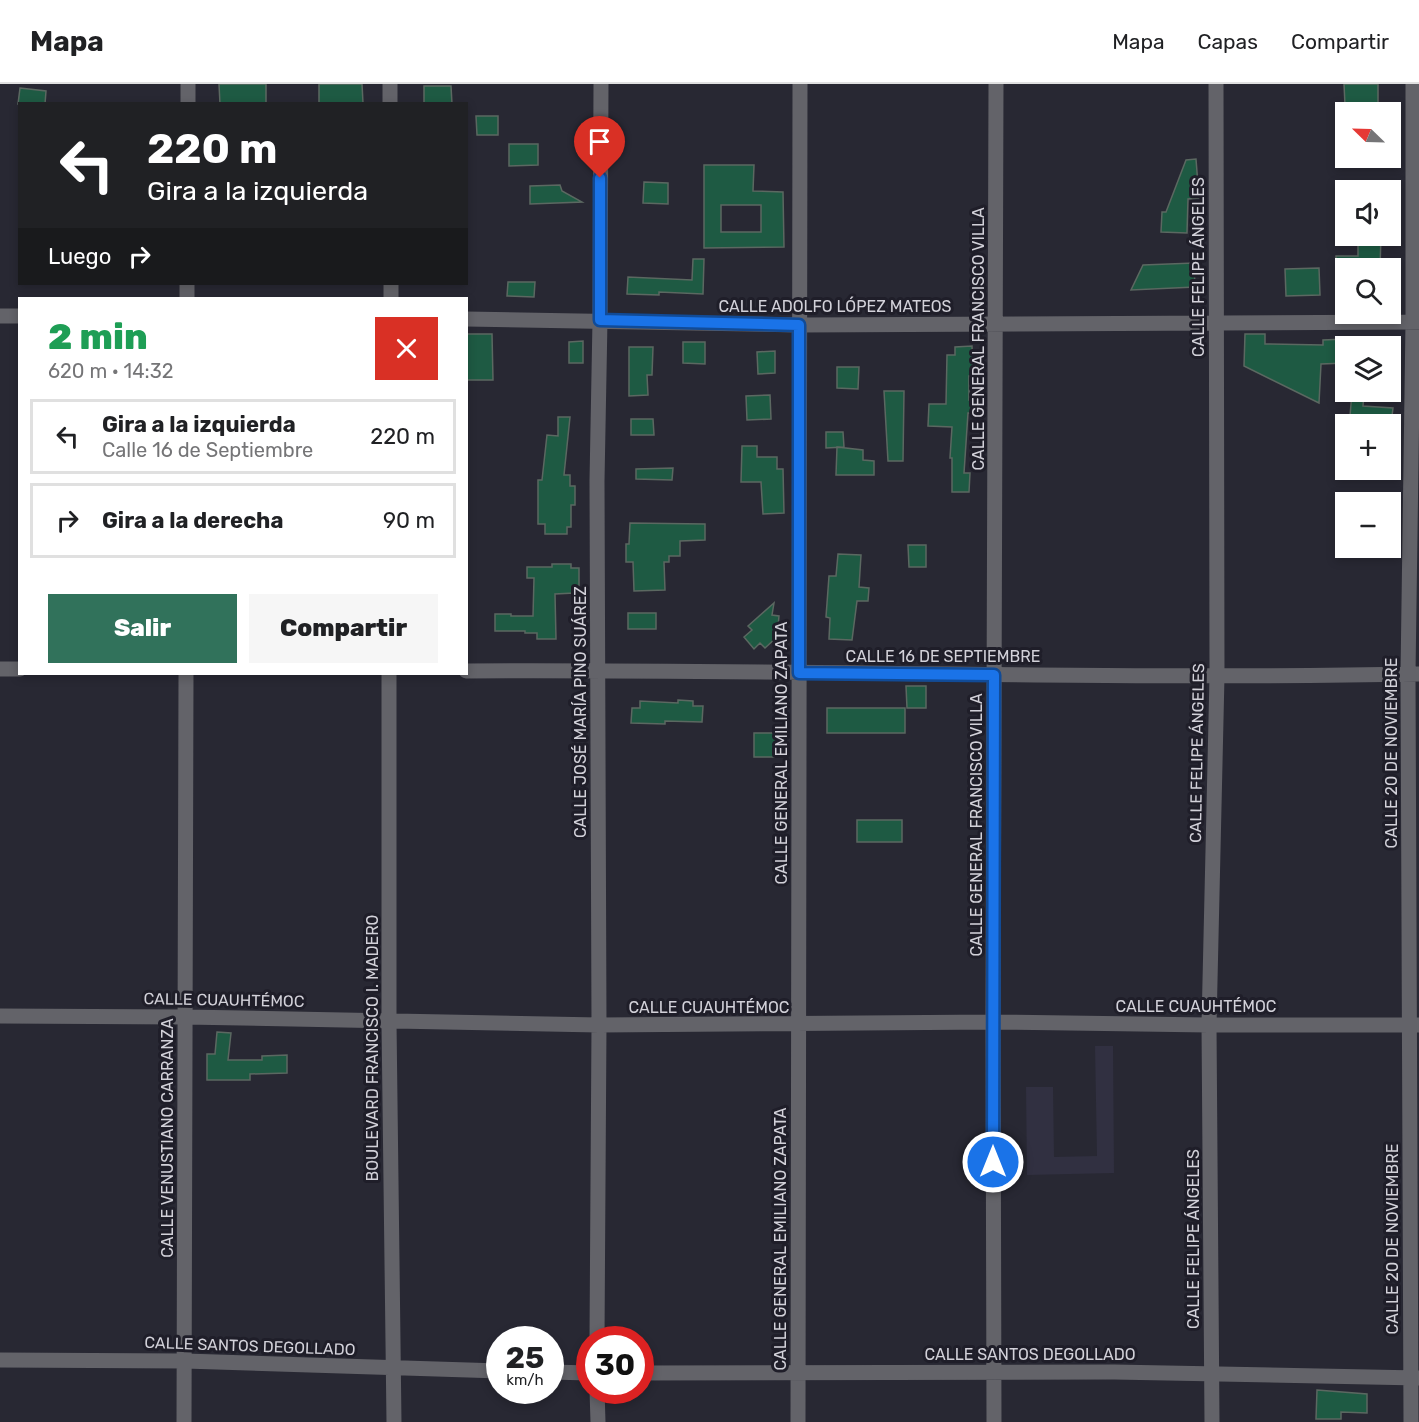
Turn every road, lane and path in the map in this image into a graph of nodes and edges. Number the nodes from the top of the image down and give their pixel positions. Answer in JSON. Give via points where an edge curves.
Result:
{"nodes":[{"id":1,"x":188,"y":84,"type":"edge"},
{"id":2,"x":390,"y":84,"type":"edge"},
{"id":3,"x":601,"y":84,"type":"edge"},
{"id":4,"x":800,"y":84,"type":"edge"},
{"id":5,"x":996,"y":84,"type":"edge"},
{"id":6,"x":1216,"y":84,"type":"edge"},
{"id":7,"x":1413,"y":84,"type":"edge"},
{"id":8,"x":188,"y":102,"type":"edge"},
{"id":9,"x":390,"y":102,"type":"edge"},
{"id":10,"x":0,"y":316,"type":"edge"},
{"id":11,"x":18,"y":316,"type":"edge"},
{"id":12,"x":468,"y":319,"type":"edge"},
{"id":13,"x":600,"y":320,"type":"junction"},
{"id":14,"x":1416,"y":322,"type":"edge"},
{"id":15,"x":997,"y":324,"type":"junction"},
{"id":16,"x":1216,"y":324,"type":"junction"},
{"id":17,"x":799,"y":325,"type":"junction"},
{"id":18,"x":0,"y":669,"type":"edge"},
{"id":19,"x":18,"y":669,"type":"edge"},
{"id":20,"x":599,"y":670,"type":"junction"},
{"id":21,"x":468,"y":671,"type":"edge"},
{"id":22,"x":799,"y":673,"type":"junction"},
{"id":23,"x":1413,"y":674,"type":"edge"},
{"id":24,"x":186,"y":675,"type":"edge"},
{"id":25,"x":389,"y":675,"type":"edge"},
{"id":26,"x":994,"y":675,"type":"junction"},
{"id":27,"x":1217,"y":676,"type":"junction"},
{"id":28,"x":0,"y":1016,"type":"edge"},
{"id":29,"x":185,"y":1017,"type":"junction"},
{"id":30,"x":389,"y":1022,"type":"junction"},
{"id":31,"x":993,"y":1022,"type":"junction"},
{"id":32,"x":599,"y":1025,"type":"junction"},
{"id":33,"x":799,"y":1025,"type":"junction"},
{"id":34,"x":1209,"y":1025,"type":"junction"},
{"id":35,"x":1414,"y":1025,"type":"edge"},
{"id":36,"x":597,"y":1326,"type":"edge"},
{"id":37,"x":0,"y":1360,"type":"edge"},
{"id":38,"x":184,"y":1361,"type":"junction"},
{"id":39,"x":393,"y":1369,"type":"junction"},
{"id":40,"x":486,"y":1371,"type":"edge"},
{"id":41,"x":798,"y":1372,"type":"junction"},
{"id":42,"x":654,"y":1373,"type":"edge"},
{"id":43,"x":993,"y":1373,"type":"junction"},
{"id":44,"x":1212,"y":1375,"type":"junction"},
{"id":45,"x":1415,"y":1378,"type":"edge"},
{"id":46,"x":597,"y":1404,"type":"edge"},
{"id":47,"x":184,"y":1422,"type":"edge"},
{"id":48,"x":394,"y":1422,"type":"edge"},
{"id":49,"x":598,"y":1422,"type":"edge"},
{"id":50,"x":798,"y":1422,"type":"edge"},
{"id":51,"x":994,"y":1422,"type":"edge"},
{"id":52,"x":1212,"y":1422,"type":"edge"},
{"id":53,"x":1411,"y":1422,"type":"edge"}],
"edges":[{"from":1,"to":8,"type":"street"},
{"from":2,"to":9,"type":"street"},
{"from":3,"to":13,"type":"street","name":"CALLE JOSÉ MARÍA PINO SUÁREZ"},
{"from":4,"to":17,"type":"street","name":"CALLE GENERAL EMILIANO ZAPATA"},
{"from":5,"to":15,"type":"street","name":"CALLE GENERAL FRANCISCO VILLA"},
{"from":6,"to":16,"type":"street","name":"CALLE FELIPE ÁNGELES"},
{"from":7,"to":14,"type":"street","name":"CALLE 20 DE NOVIEMBRE"},
{"from":10,"to":11,"type":"street"},
{"from":12,"to":13,"type":"street","name":"CALLE ADOLFO LÓPEZ MATEOS"},
{"from":13,"to":17,"type":"street","name":"CALLE ADOLFO LÓPEZ MATEOS"},
{"from":13,"to":20,"type":"street","name":"CALLE JOSÉ MARÍA PINO SUÁREZ"},
{"from":14,"to":16,"type":"street","name":"CALLE ADOLFO LÓPEZ MATEOS"},
{"from":14,"to":23,"type":"street","name":"CALLE 20 DE NOVIEMBRE"},
{"from":15,"to":16,"type":"street","name":"CALLE ADOLFO LÓPEZ MATEOS"},
{"from":15,"to":17,"type":"street","name":"CALLE ADOLFO LÓPEZ MATEOS"},
{"from":15,"to":26,"type":"street","name":"CALLE GENERAL FRANCISCO VILLA"},
{"from":16,"to":27,"type":"street","name":"CALLE FELIPE ÁNGELES"},
{"from":17,"to":22,"type":"street","name":"CALLE GENERAL EMILIANO ZAPATA"},
{"from":18,"to":19,"type":"street"},
{"from":20,"to":21,"type":"street","name":"CALLE 16 DE SEPTIEMBRE"},
{"from":20,"to":22,"type":"street","name":"CALLE 16 DE SEPTIEMBRE"},
{"from":20,"to":32,"type":"street","name":"CALLE JOSÉ MARÍA PINO SUÁREZ"},
{"from":22,"to":26,"type":"street","name":"CALLE 16 DE SEPTIEMBRE"},
{"from":22,"to":33,"type":"street","name":"CALLE GENERAL EMILIANO ZAPATA"},
{"from":23,"to":27,"type":"street","name":"CALLE 16 DE SEPTIEMBRE"},
{"from":23,"to":35,"type":"street","name":"CALLE 20 DE NOVIEMBRE"},
{"from":24,"to":29,"type":"street","name":"CALLE VENUSTIANO CARRANZA"},
{"from":25,"to":30,"type":"street","name":"BOULEVARD FRANCISCO I. MADERO"},
{"from":26,"to":27,"type":"street","name":"CALLE 16 DE SEPTIEMBRE"},
{"from":26,"to":31,"type":"street","name":"CALLE GENERAL FRANCISCO VILLA"},
{"from":27,"to":34,"type":"street","name":"CALLE FELIPE ÁNGELES"},
{"from":28,"to":29,"type":"street","name":"CALLE CUAUHTÉMOC"},
{"from":29,"to":30,"type":"street","name":"CALLE CUAUHTÉMOC"},
{"from":29,"to":38,"type":"street","name":"CALLE VENUSTIANO CARRANZA"},
{"from":30,"to":32,"type":"street","name":"CALLE CUAUHTÉMOC"},
{"from":30,"to":39,"type":"street","name":"BOULEVARD FRANCISCO I. MADERO"},
{"from":31,"to":33,"type":"street","name":"CALLE CUAUHTÉMOC"},
{"from":31,"to":34,"type":"street","name":"CALLE CUAUHTÉMOC"},
{"from":31,"to":43,"type":"street","name":"CALLE GENERAL FRANCISCO VILLA"},
{"from":32,"to":33,"type":"street","name":"CALLE CUAUHTÉMOC"},
{"from":32,"to":36,"type":"street","name":"CALLE JOSÉ MARÍA PINO SUÁREZ"},
{"from":33,"to":41,"type":"street","name":"CALLE GENERAL EMILIANO ZAPATA"},
{"from":34,"to":35,"type":"street","name":"CALLE CUAUHTÉMOC"},
{"from":34,"to":44,"type":"street","name":"CALLE FELIPE ÁNGELES"},
{"from":35,"to":45,"type":"street","name":"CALLE 20 DE NOVIEMBRE"},
{"from":37,"to":38,"type":"street","name":"CALLE SANTOS DEGOLLADO"},
{"from":38,"to":39,"type":"street","name":"CALLE SANTOS DEGOLLADO"},
{"from":38,"to":47,"type":"street","name":"CALLE VENUSTIANO CARRANZA"},
{"from":39,"to":40,"type":"street","name":"CALLE SANTOS DEGOLLADO"},
{"from":39,"to":48,"type":"street","name":"BOULEVARD FRANCISCO I. MADERO"},
{"from":41,"to":42,"type":"street","name":"CALLE SANTOS DEGOLLADO"},
{"from":41,"to":43,"type":"street","name":"CALLE SANTOS DEGOLLADO"},
{"from":41,"to":50,"type":"street","name":"CALLE GENERAL EMILIANO ZAPATA"},
{"from":43,"to":44,"type":"street","name":"CALLE SANTOS DEGOLLADO"},
{"from":43,"to":51,"type":"street","name":"CALLE GENERAL FRANCISCO VILLA"},
{"from":44,"to":45,"type":"street","name":"CALLE SANTOS DEGOLLADO"},
{"from":44,"to":52,"type":"street","name":"CALLE FELIPE ÁNGELES"},
{"from":45,"to":53,"type":"street","name":"CALLE 20 DE NOVIEMBRE"},
{"from":46,"to":49,"type":"street"}]}
